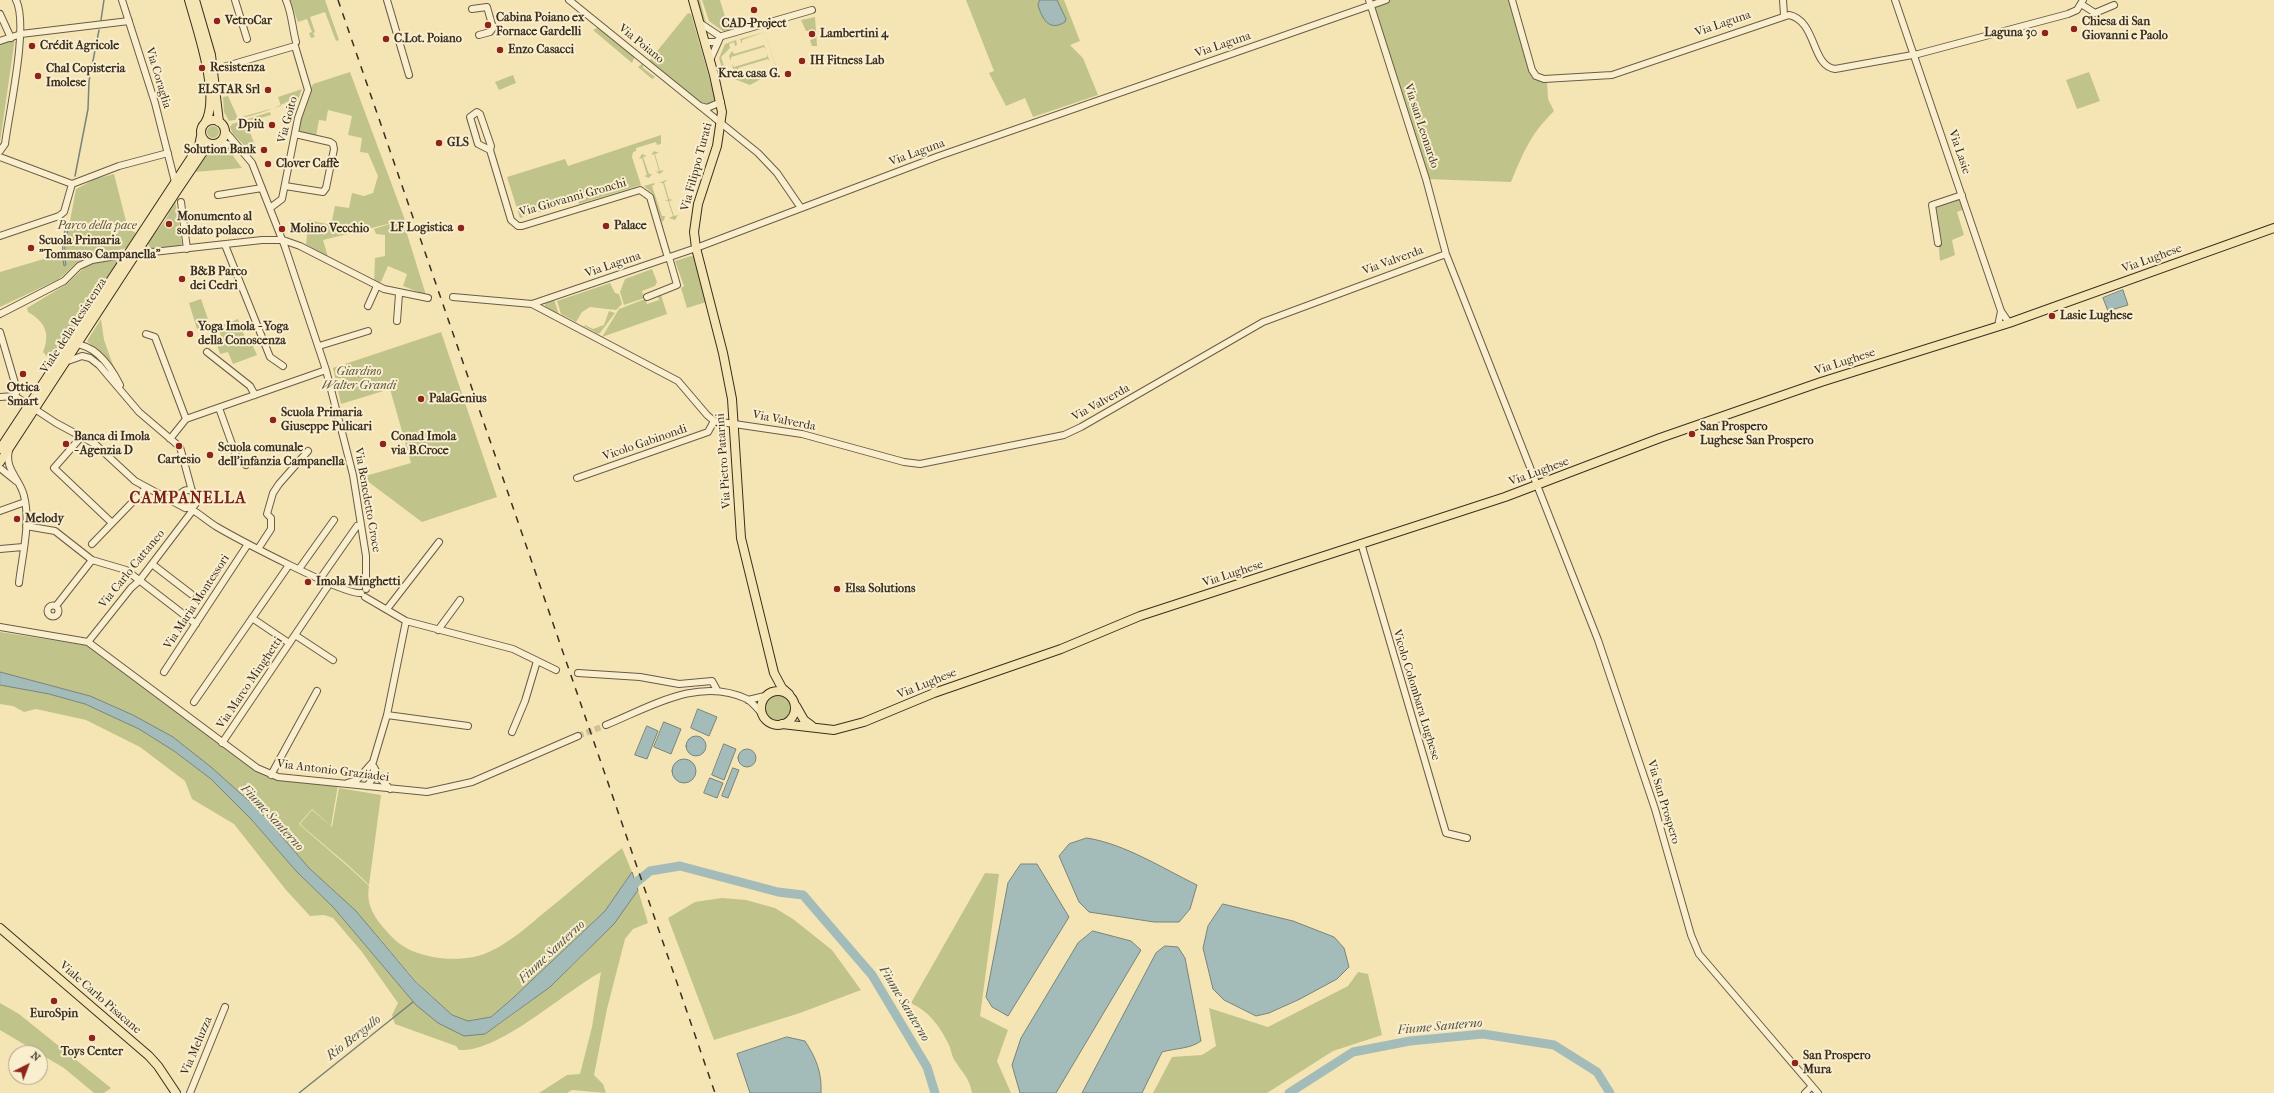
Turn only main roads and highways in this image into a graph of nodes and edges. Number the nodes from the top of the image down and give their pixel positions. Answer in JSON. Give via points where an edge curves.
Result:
{"nodes":[{"id":1,"x":189,"y":0,"type":"edge"},
{"id":2,"x":195,"y":0,"type":"edge"},
{"id":3,"x":693,"y":0,"type":"edge"},
{"id":4,"x":219,"y":122,"type":"junction"},
{"id":5,"x":205,"y":123,"type":"junction"},
{"id":6,"x":201,"y":136,"type":"junction"},
{"id":7,"x":215,"y":144,"type":"junction"},
{"id":8,"x":2274,"y":228,"type":"edge"},
{"id":9,"x":696,"y":248,"type":"joint"},
{"id":10,"x":76,"y":344,"type":"junction"},
{"id":11,"x":32,"y":407,"type":"junction"},
{"id":12,"x":0,"y":449,"type":"edge"},
{"id":13,"x":0,"y":462,"type":"edge"},
{"id":14,"x":774,"y":673,"type":"junction"},
{"id":15,"x":789,"y":694,"type":"junction"},
{"id":16,"x":767,"y":695,"type":"junction"},
{"id":17,"x":795,"y":704,"type":"junction"},
{"id":18,"x":782,"y":724,"type":"junction"},
{"id":19,"x":812,"y":727,"type":"junction"},
{"id":20,"x":0,"y":928,"type":"edge"},
{"id":21,"x":176,"y":1093,"type":"edge"}],
"edges":[{"from":1,"to":5,"type":"main road","name":"Viale della Resistenza","via":[[210,91],[211,112]]},
{"from":2,"to":4,"type":"main road","via":[[213,70]]},
{"from":3,"to":9,"type":"main road","name":"Via Filippo Turati","via":[[721,102],[722,123],[695,219]]},
{"from":4,"to":5,"type":"main road","via":[[212,120]]},
{"from":4,"to":7,"type":"main road","name":"Viale della Resistenza","via":[[225,131],[224,138]]},
{"from":5,"to":6,"type":"main road","name":"Viale della Resistenza","via":[[201,129]]},
{"from":6,"to":7,"type":"main road","via":[[205,142]]},
{"from":6,"to":10,"type":"main road","name":"Viale della Resistenza","via":[[199,146],[127,257]]},
{"from":7,"to":10,"type":"main road","name":"Viale della Resistenza","via":[[203,152]]},
{"from":8,"to":19,"type":"main road","name":"Via Lughese","via":[[2009,323],[1821,382],[1660,438],[1537,486],[1140,616],[1061,649],[934,693],[864,722],[834,730]]},
{"from":9,"to":14,"type":"main road","name":"Via Pietro Patarini","via":[[728,378],[734,423],[741,538]]},
{"from":10,"to":11,"type":"main road","name":"Viale della Resistenza"},
{"from":10,"to":11,"type":"main road","name":"Viale della Resistenza"},
{"from":11,"to":12,"type":"main road","name":"Viale della Resistenza"},
{"from":11,"to":13,"type":"main road","name":"Viale della Resistenza"},
{"from":14,"to":15,"type":"main road","name":"Via Pietro Patarini","via":[[782,688]]},
{"from":14,"to":16,"type":"main road","name":"Via Pietro Patarini"},
{"from":15,"to":16,"type":"main road","via":[[779,690]]},
{"from":15,"to":17,"type":"main road"},
{"from":16,"to":18,"type":"main road","name":"Via Lughese","via":[[761,705],[762,714],[770,722]]},
{"from":17,"to":18,"type":"main road","via":[[791,719]]},
{"from":17,"to":19,"type":"main road","via":[[804,720]]},
{"from":18,"to":19,"type":"main road","name":"Via Lughese"},
{"from":20,"to":21,"type":"main road","name":"Viale Carlo Pisacane","via":[[149,1056]]}]}
